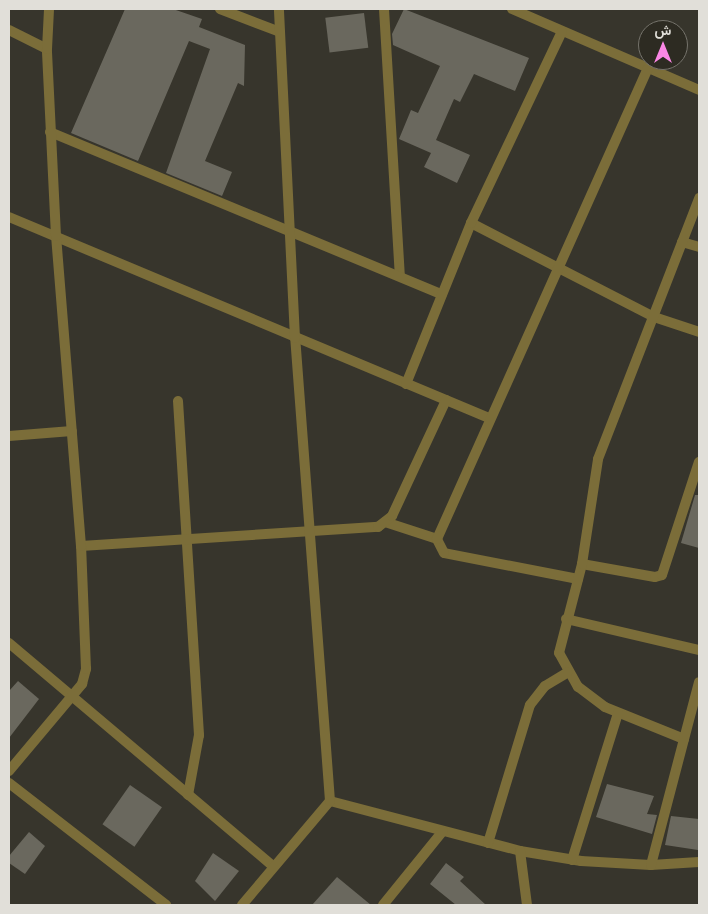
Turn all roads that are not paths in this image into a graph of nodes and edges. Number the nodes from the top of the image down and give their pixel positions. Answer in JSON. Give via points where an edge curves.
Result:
{"nodes":[{"id":1,"x":49,"y":9,"type":"edge"},
{"id":2,"x":220,"y":9,"type":"edge"},
{"id":3,"x":279,"y":9,"type":"edge"},
{"id":4,"x":384,"y":9,"type":"edge"},
{"id":5,"x":512,"y":9,"type":"edge"},
{"id":6,"x":9,"y":30,"type":"edge"},
{"id":7,"x":562,"y":31,"type":"junction"},
{"id":8,"x":280,"y":32,"type":"junction"},
{"id":9,"x":47,"y":49,"type":"junction"},
{"id":10,"x":638,"y":64,"type":"edge"},
{"id":11,"x":647,"y":70,"type":"edge"},
{"id":12,"x":653,"y":70,"type":"edge"},
{"id":13,"x":699,"y":90,"type":"edge"},
{"id":14,"x":50,"y":132,"type":"junction"},
{"id":15,"x":699,"y":198,"type":"edge"},
{"id":16,"x":9,"y":217,"type":"edge"},
{"id":17,"x":471,"y":222,"type":"junction"},
{"id":18,"x":290,"y":231,"type":"junction"},
{"id":19,"x":56,"y":236,"type":"junction"},
{"id":20,"x":682,"y":242,"type":"junction"},
{"id":21,"x":699,"y":247,"type":"edge"},
{"id":22,"x":557,"y":268,"type":"junction"},
{"id":23,"x":400,"y":276,"type":"junction"},
{"id":24,"x":442,"y":294,"type":"junction"},
{"id":25,"x":654,"y":317,"type":"junction"},
{"id":26,"x":699,"y":332,"type":"edge"},
{"id":27,"x":295,"y":338,"type":"junction"},
{"id":28,"x":406,"y":384,"type":"junction"},
{"id":29,"x":446,"y":400,"type":"junction"},
{"id":30,"x":178,"y":401,"type":"dead end"},
{"id":31,"x":489,"y":418,"type":"junction"},
{"id":32,"x":72,"y":431,"type":"junction"},
{"id":33,"x":9,"y":436,"type":"edge"},
{"id":34,"x":699,"y":462,"type":"edge"},
{"id":35,"x":385,"y":522,"type":"junction"},
{"id":36,"x":310,"y":530,"type":"junction"},
{"id":37,"x":186,"y":537,"type":"junction"},
{"id":38,"x":437,"y":539,"type":"junction"},
{"id":39,"x":81,"y":546,"type":"junction"},
{"id":40,"x":582,"y":564,"type":"junction"},
{"id":41,"x":578,"y":579,"type":"junction"},
{"id":42,"x":566,"y":619,"type":"junction"},
{"id":43,"x":9,"y":643,"type":"edge"},
{"id":44,"x":699,"y":650,"type":"edge"},
{"id":45,"x":567,"y":673,"type":"junction"},
{"id":46,"x":699,"y":682,"type":"edge"},
{"id":47,"x":70,"y":698,"type":"junction"},
{"id":48,"x":618,"y":713,"type":"junction"},
{"id":49,"x":684,"y":739,"type":"junction"},
{"id":50,"x":9,"y":771,"type":"edge"},
{"id":51,"x":9,"y":783,"type":"edge"},
{"id":52,"x":188,"y":795,"type":"junction"},
{"id":53,"x":330,"y":801,"type":"junction"},
{"id":54,"x":443,"y":831,"type":"junction"},
{"id":55,"x":488,"y":842,"type":"junction"},
{"id":56,"x":520,"y":851,"type":"junction"},
{"id":57,"x":572,"y":860,"type":"junction"},
{"id":58,"x":699,"y":862,"type":"edge"},
{"id":59,"x":651,"y":865,"type":"junction"},
{"id":60,"x":273,"y":866,"type":"junction"},
{"id":61,"x":166,"y":905,"type":"edge"},
{"id":62,"x":242,"y":905,"type":"edge"},
{"id":63,"x":382,"y":905,"type":"edge"},
{"id":64,"x":527,"y":905,"type":"edge"}],
"edges":[{"from":1,"to":9,"type":"street"},
{"from":2,"to":8,"type":"street"},
{"from":3,"to":8,"type":"street"},
{"from":4,"to":23,"type":"street"},
{"from":5,"to":7,"type":"street"},
{"from":6,"to":9,"type":"street"},
{"from":7,"to":10,"type":"street"},
{"from":7,"to":17,"type":"street"},
{"from":8,"to":18,"type":"street"},
{"from":9,"to":14,"type":"street"},
{"from":11,"to":22,"type":"street"},
{"from":12,"to":13,"type":"street"},
{"from":14,"to":18,"type":"street"},
{"from":14,"to":19,"type":"street"},
{"from":15,"to":20,"type":"street"},
{"from":16,"to":19,"type":"street"},
{"from":17,"to":22,"type":"street"},
{"from":17,"to":24,"type":"street"},
{"from":18,"to":23,"type":"street"},
{"from":18,"to":27,"type":"street"},
{"from":19,"to":27,"type":"street"},
{"from":19,"to":32,"type":"street"},
{"from":20,"to":21,"type":"street"},
{"from":20,"to":25,"type":"street"},
{"from":22,"to":25,"type":"street"},
{"from":22,"to":31,"type":"street"},
{"from":23,"to":24,"type":"street"},
{"from":24,"to":28,"type":"street"},
{"from":25,"to":26,"type":"street"},
{"from":25,"to":40,"type":"street","via":[[598,459]]},
{"from":27,"to":28,"type":"street"},
{"from":27,"to":36,"type":"street"},
{"from":28,"to":29,"type":"street"},
{"from":29,"to":31,"type":"street"},
{"from":29,"to":35,"type":"street","via":[[392,516]]},
{"from":30,"to":37,"type":"street"},
{"from":31,"to":38,"type":"street"},
{"from":32,"to":33,"type":"street"},
{"from":32,"to":39,"type":"street"},
{"from":34,"to":40,"type":"street","via":[[662,574],[655,577]]},
{"from":35,"to":36,"type":"street","via":[[378,527]]},
{"from":35,"to":38,"type":"street"},
{"from":36,"to":37,"type":"street"},
{"from":36,"to":53,"type":"street"},
{"from":37,"to":39,"type":"street"},
{"from":37,"to":52,"type":"street","via":[[199,735]]},
{"from":38,"to":41,"type":"street","via":[[444,553]]},
{"from":39,"to":47,"type":"street","via":[[86,669]]},
{"from":40,"to":41,"type":"street"},
{"from":41,"to":42,"type":"street"},
{"from":42,"to":44,"type":"street"},
{"from":42,"to":45,"type":"street","via":[[559,653]]},
{"from":43,"to":47,"type":"street"},
{"from":45,"to":48,"type":"street","via":[[578,687]]},
{"from":45,"to":55,"type":"street","via":[[545,686],[530,705]]},
{"from":46,"to":49,"type":"street"},
{"from":47,"to":50,"type":"street"},
{"from":47,"to":52,"type":"street"},
{"from":48,"to":49,"type":"street"},
{"from":48,"to":57,"type":"street"},
{"from":49,"to":59,"type":"street"},
{"from":51,"to":61,"type":"street"},
{"from":52,"to":60,"type":"street"},
{"from":53,"to":54,"type":"street"},
{"from":53,"to":60,"type":"street"},
{"from":54,"to":55,"type":"street"},
{"from":54,"to":63,"type":"street"},
{"from":55,"to":56,"type":"street"},
{"from":56,"to":57,"type":"street"},
{"from":56,"to":64,"type":"street"},
{"from":57,"to":59,"type":"street"},
{"from":58,"to":59,"type":"street"},
{"from":60,"to":62,"type":"street"}]}
